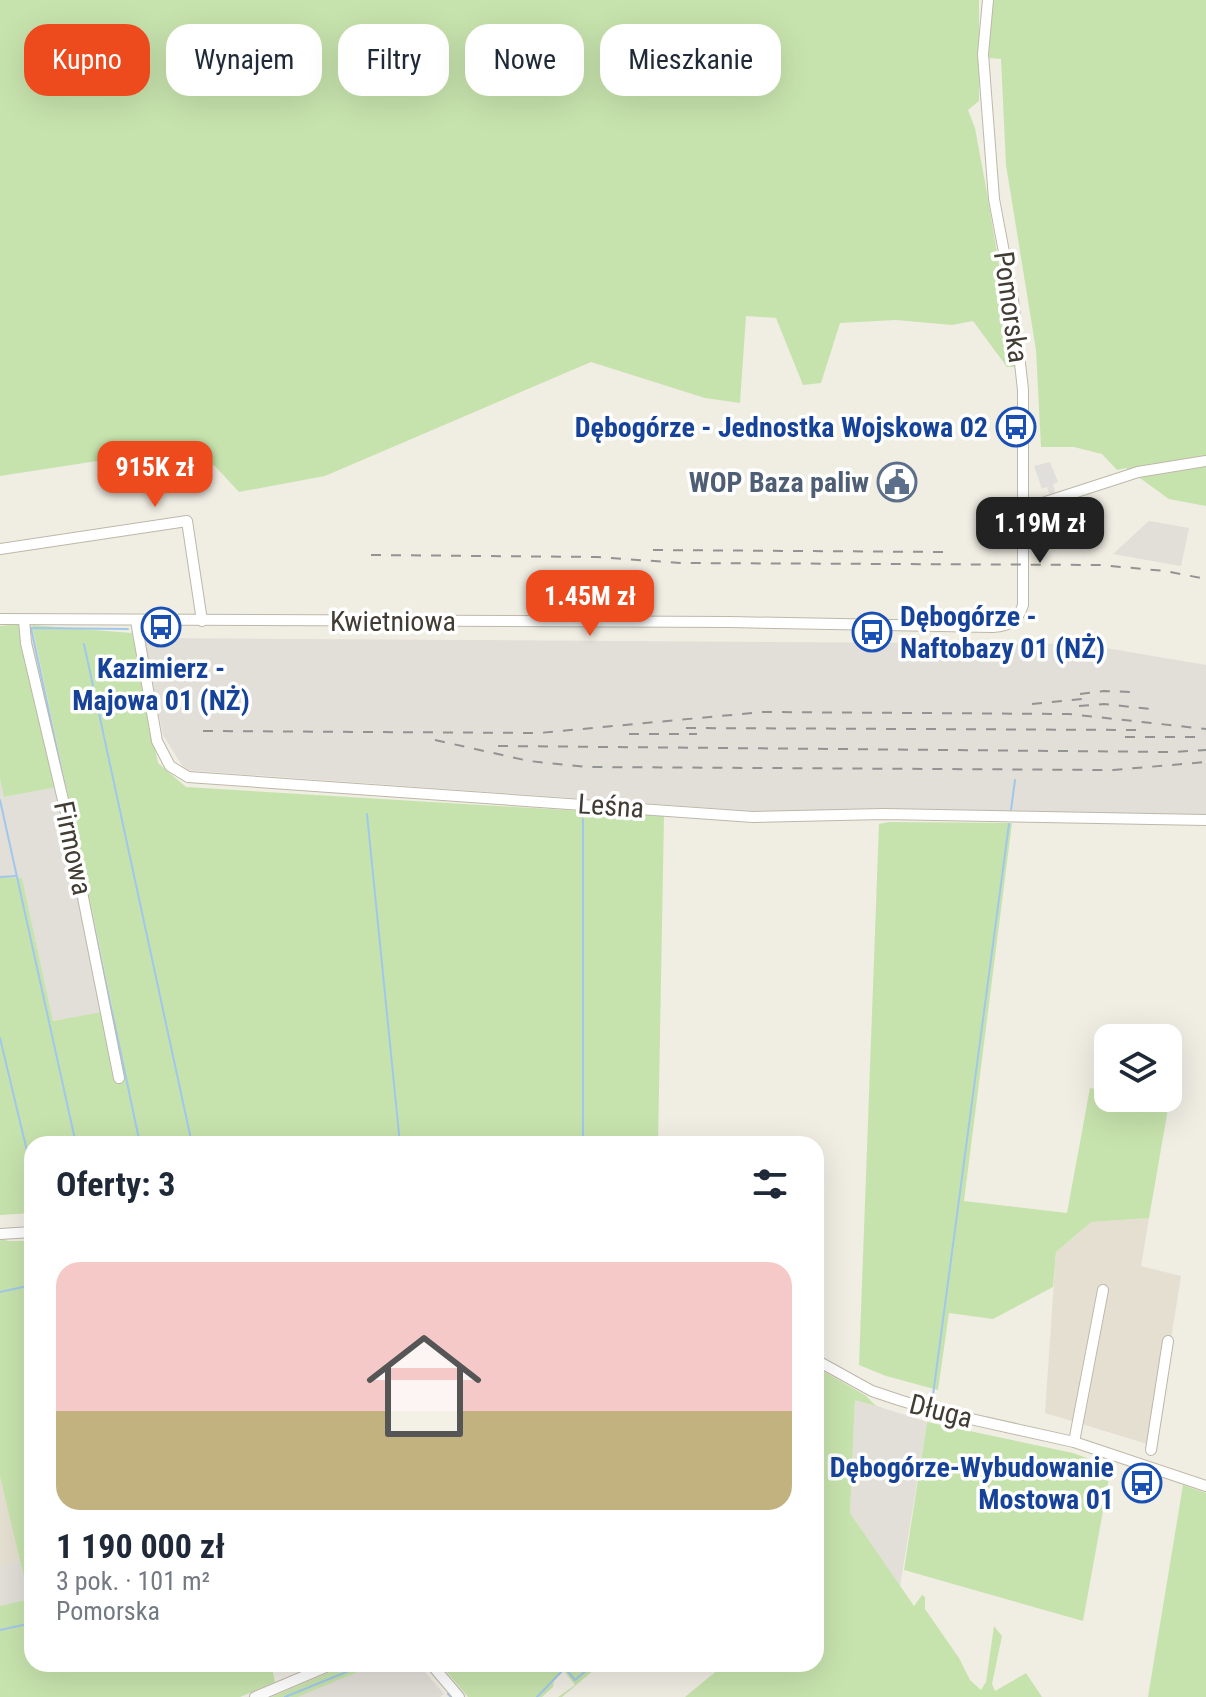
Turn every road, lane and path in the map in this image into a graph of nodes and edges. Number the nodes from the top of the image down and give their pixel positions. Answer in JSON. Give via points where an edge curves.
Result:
{"nodes":[{"id":1,"x":988,"y":0,"type":"edge"},
{"id":2,"x":1206,"y":461,"type":"edge"},
{"id":3,"x":1024,"y":509,"type":"junction"},
{"id":4,"x":0,"y":549,"type":"edge"},
{"id":5,"x":1020,"y":614,"type":"joint"},
{"id":6,"x":0,"y":619,"type":"edge"},
{"id":7,"x":24,"y":620,"type":"junction"},
{"id":8,"x":136,"y":621,"type":"junction"},
{"id":9,"x":202,"y":621,"type":"junction"},
{"id":10,"x":1206,"y":820,"type":"edge"},
{"id":11,"x":119,"y":1078,"type":"dead end"},
{"id":12,"x":24,"y":1232,"type":"edge"},
{"id":13,"x":0,"y":1234,"type":"edge"},
{"id":14,"x":1103,"y":1290,"type":"dead end"},
{"id":15,"x":1168,"y":1341,"type":"dead end"},
{"id":16,"x":824,"y":1364,"type":"edge"},
{"id":17,"x":1074,"y":1442,"type":"junction"},
{"id":18,"x":1151,"y":1450,"type":"dead end"},
{"id":19,"x":1206,"y":1486,"type":"edge"},
{"id":20,"x":314,"y":1672,"type":"edge"},
{"id":21,"x":438,"y":1672,"type":"edge"},
{"id":22,"x":255,"y":1697,"type":"edge"},
{"id":23,"x":459,"y":1697,"type":"edge"}],
"edges":[{"from":1,"to":3,"type":"street","name":"Pomorska","via":[[985,97],[994,199],[1023,390]]},
{"from":2,"to":3,"type":"street","via":[[1138,472]]},
{"from":3,"to":5,"type":"street","name":"Pomorska"},
{"from":4,"to":9,"type":"street","via":[[187,521]]},
{"from":5,"to":9,"type":"street","name":"Kwietniowa","via":[[1014,622],[993,627]]},
{"from":6,"to":7,"type":"street","name":"Kwietniowa"},
{"from":7,"to":8,"type":"street","name":"Kwietniowa"},
{"from":7,"to":11,"type":"street","name":"Firmowa"},
{"from":8,"to":9,"type":"street","name":"Kwietniowa"},
{"from":8,"to":10,"type":"street","name":"Leśna","via":[[157,741],[170,766],[188,777],[753,817]]},
{"from":12,"to":13,"type":"street"},
{"from":14,"to":17,"type":"street"},
{"from":15,"to":18,"type":"street"},
{"from":16,"to":17,"type":"street","name":"Długa","via":[[899,1400]]},
{"from":17,"to":19,"type":"street","name":"Długa"},
{"from":20,"to":22,"type":"street"},
{"from":21,"to":23,"type":"street"}]}
